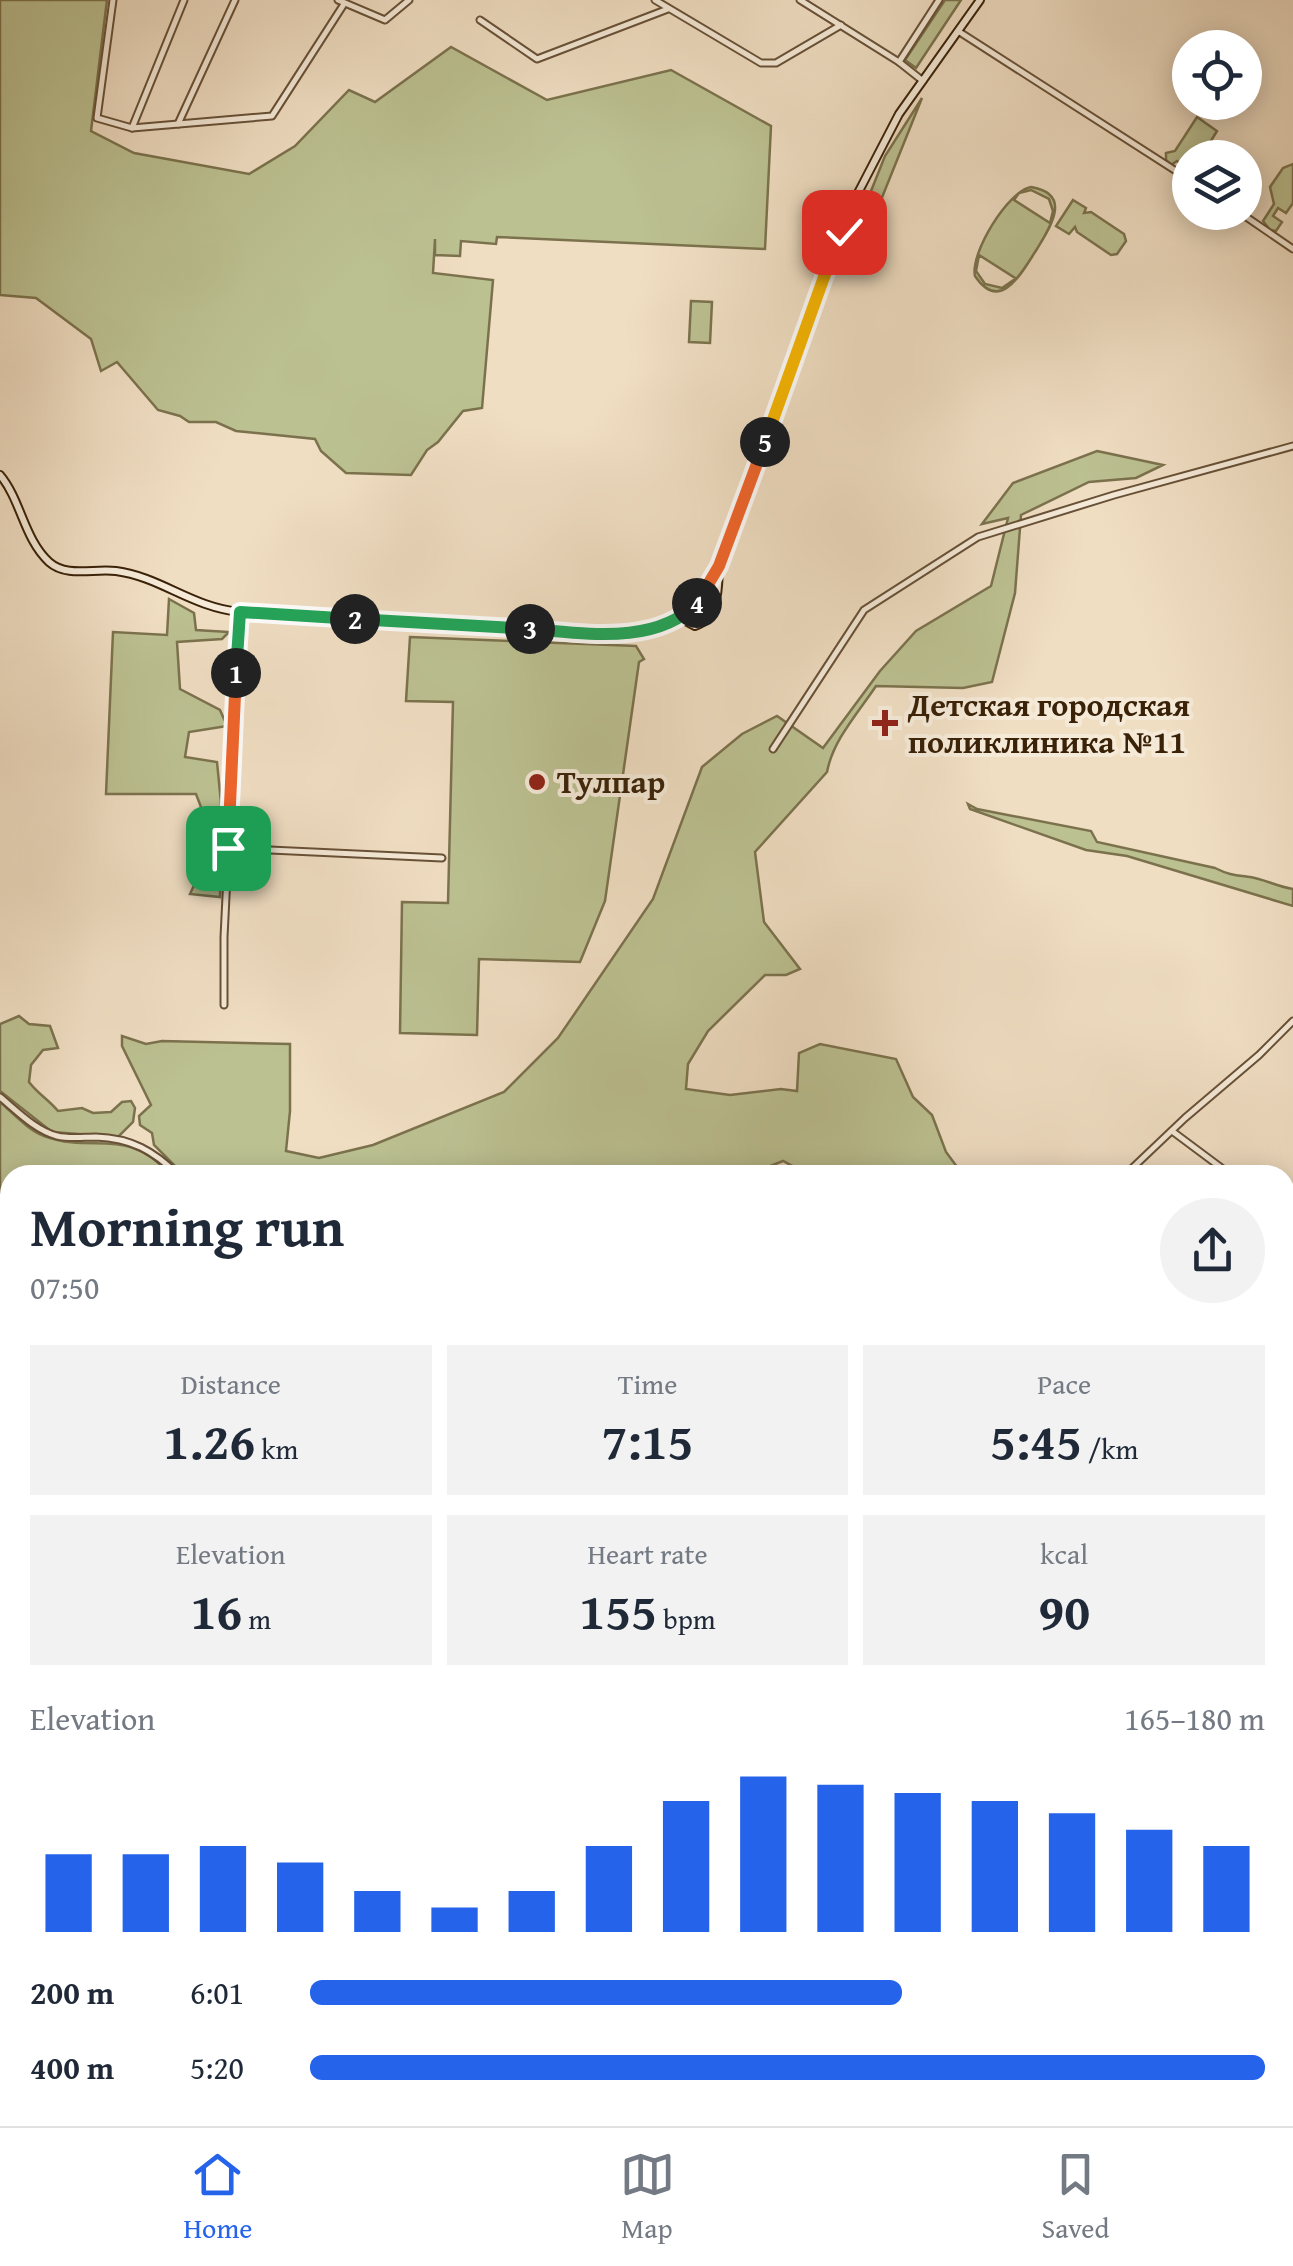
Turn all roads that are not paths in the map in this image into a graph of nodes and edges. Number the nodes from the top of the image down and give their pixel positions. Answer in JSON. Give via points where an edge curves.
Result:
{"nodes":[{"id":1,"x":113,"y":0,"type":"edge"},
{"id":2,"x":184,"y":0,"type":"edge"},
{"id":3,"x":236,"y":0,"type":"edge"},
{"id":4,"x":409,"y":0,"type":"edge"},
{"id":5,"x":656,"y":0,"type":"edge"},
{"id":6,"x":800,"y":0,"type":"edge"},
{"id":7,"x":940,"y":0,"type":"edge"},
{"id":8,"x":980,"y":0,"type":"edge"},
{"id":9,"x":341,"y":2,"type":"edge"},
{"id":10,"x":668,"y":8,"type":"junction"},
{"id":11,"x":480,"y":20,"type":"dead end"},
{"id":12,"x":841,"y":25,"type":"junction"},
{"id":13,"x":958,"y":30,"type":"junction"},
{"id":14,"x":898,"y":62,"type":"junction"},
{"id":15,"x":923,"y":81,"type":"junction"},
{"id":16,"x":178,"y":124,"type":"junction"},
{"id":17,"x":132,"y":128,"type":"junction"},
{"id":18,"x":1172,"y":168,"type":"edge"},
{"id":19,"x":1262,"y":228,"type":"edge"},
{"id":20,"x":1293,"y":249,"type":"edge"},
{"id":21,"x":1293,"y":446,"type":"edge"},
{"id":22,"x":0,"y":475,"type":"edge"},
{"id":23,"x":719,"y":566,"type":"junction"},
{"id":24,"x":240,"y":612,"type":"junction"},
{"id":25,"x":680,"y":618,"type":"junction"},
{"id":26,"x":773,"y":749,"type":"dead end"},
{"id":27,"x":228,"y":848,"type":"junction"},
{"id":28,"x":442,"y":858,"type":"dead end"},
{"id":29,"x":224,"y":1005,"type":"dead end"},
{"id":30,"x":1293,"y":1021,"type":"edge"},
{"id":31,"x":0,"y":1097,"type":"edge"},
{"id":32,"x":1172,"y":1130,"type":"junction"},
{"id":33,"x":169,"y":1165,"type":"edge"},
{"id":34,"x":1135,"y":1165,"type":"edge"},
{"id":35,"x":1218,"y":1165,"type":"edge"}],
"edges":[{"from":1,"to":17,"type":"street","via":[[97,118]]},
{"from":2,"to":17,"type":"street"},
{"from":3,"to":16,"type":"street"},
{"from":4,"to":9,"type":"street","via":[[385,20]]},
{"from":5,"to":10,"type":"street"},
{"from":6,"to":12,"type":"street"},
{"from":7,"to":14,"type":"street"},
{"from":8,"to":13,"type":"street"},
{"from":9,"to":16,"type":"street","via":[[272,116]]},
{"from":10,"to":11,"type":"street","via":[[537,59]]},
{"from":10,"to":12,"type":"street","via":[[761,63],[776,63]]},
{"from":12,"to":14,"type":"street"},
{"from":13,"to":15,"type":"street"},
{"from":13,"to":18,"type":"street"},
{"from":14,"to":15,"type":"street"},
{"from":15,"to":23,"type":"street","via":[[858,191]]},
{"from":16,"to":17,"type":"street"},
{"from":19,"to":20,"type":"street"},
{"from":21,"to":26,"type":"street","via":[[978,537],[864,610]]},
{"from":22,"to":24,"type":"street","via":[[38,548],[62,570],[114,570],[205,607]]},
{"from":23,"to":25,"type":"street"},
{"from":23,"to":25,"type":"street","via":[[716,604],[707,619],[695,626]]},
{"from":24,"to":25,"type":"street","via":[[575,632],[654,630]]},
{"from":24,"to":27,"type":"street"},
{"from":27,"to":28,"type":"street"},
{"from":27,"to":29,"type":"street"},
{"from":30,"to":32,"type":"street"},
{"from":31,"to":33,"type":"street","via":[[59,1137],[142,1146]]},
{"from":32,"to":34,"type":"street"},
{"from":32,"to":35,"type":"street"}]}
